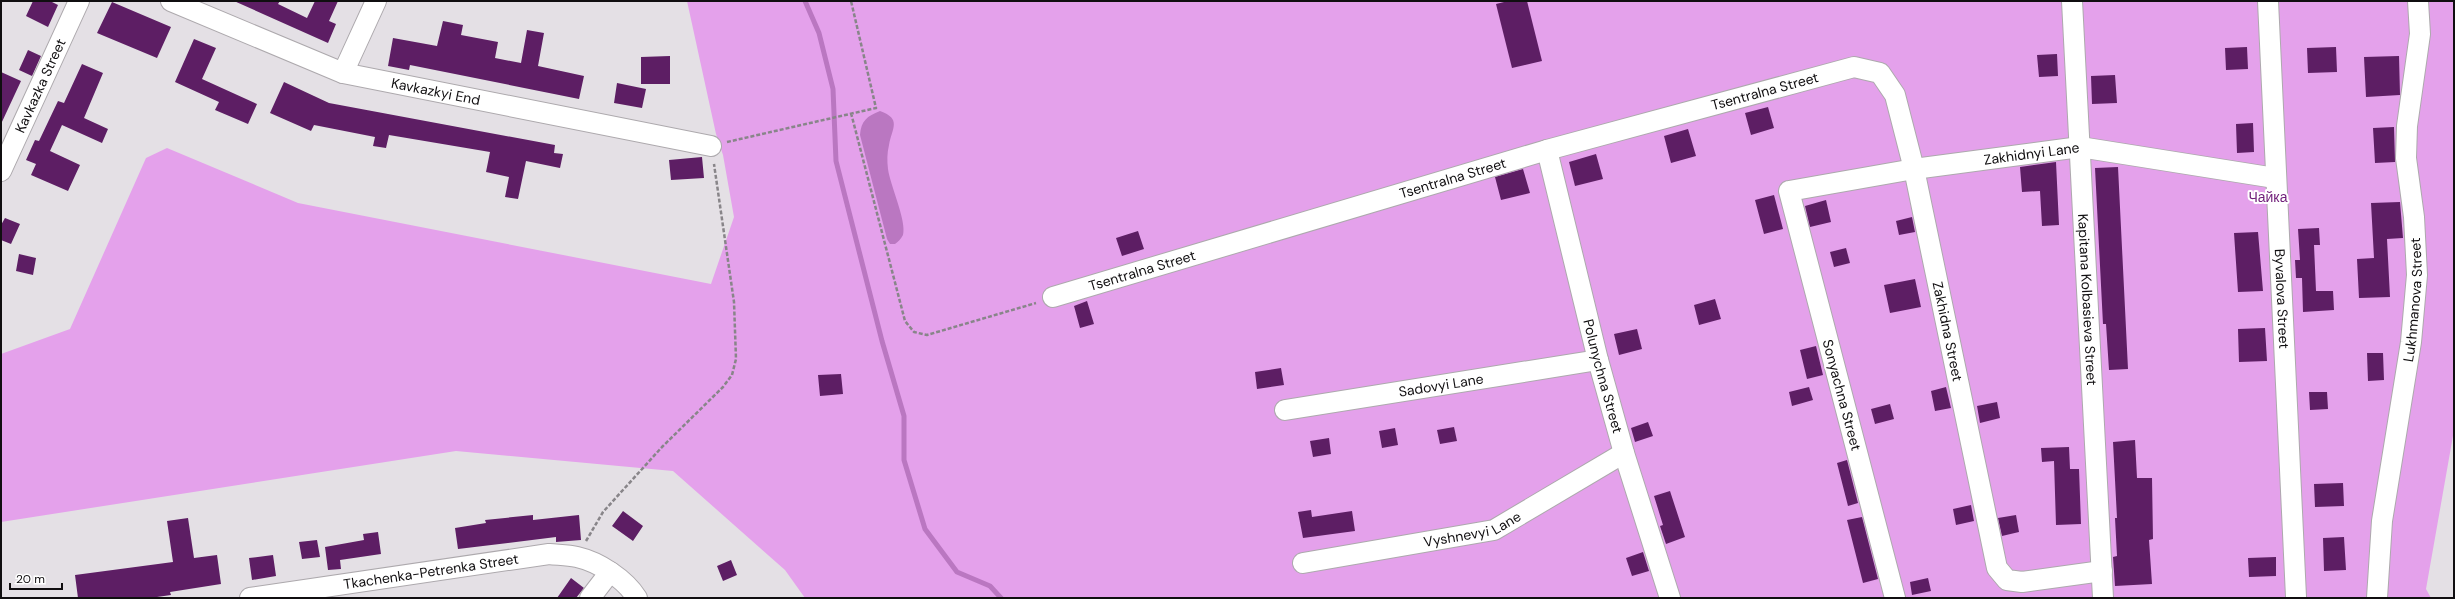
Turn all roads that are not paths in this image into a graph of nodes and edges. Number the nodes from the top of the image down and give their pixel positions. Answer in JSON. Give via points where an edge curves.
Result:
{"nodes":[{"id":1,"x":79,"y":1,"type":"edge"},
{"id":2,"x":171,"y":1,"type":"edge"},
{"id":3,"x":376,"y":1,"type":"edge"},
{"id":4,"x":2072,"y":1,"type":"edge"},
{"id":5,"x":2268,"y":1,"type":"edge"},
{"id":6,"x":2418,"y":1,"type":"edge"},
{"id":7,"x":1854,"y":67,"type":"joint"},
{"id":8,"x":343,"y":73,"type":"junction"},
{"id":9,"x":711,"y":146,"type":"road end"},
{"id":10,"x":2080,"y":147,"type":"junction"},
{"id":11,"x":1547,"y":150,"type":"junction"},
{"id":12,"x":1914,"y":169,"type":"junction"},
{"id":13,"x":1,"y":171,"type":"edge"},
{"id":14,"x":2275,"y":178,"type":"junction"},
{"id":15,"x":1789,"y":191,"type":"joint"},
{"id":16,"x":1053,"y":297,"type":"road end"},
{"id":17,"x":1598,"y":360,"type":"junction"},
{"id":18,"x":1285,"y":410,"type":"dead end"},
{"id":19,"x":1624,"y":452,"type":"junction"},
{"id":20,"x":1303,"y":563,"type":"dead end"},
{"id":21,"x":2102,"y":571,"type":"junction"},
{"id":22,"x":610,"y":572,"type":"junction"},
{"id":23,"x":250,"y":598,"type":"edge"},
{"id":24,"x":590,"y":598,"type":"edge"},
{"id":25,"x":637,"y":598,"type":"edge"},
{"id":26,"x":1670,"y":598,"type":"edge"},
{"id":27,"x":1895,"y":598,"type":"edge"},
{"id":28,"x":2103,"y":598,"type":"edge"},
{"id":29,"x":2293,"y":598,"type":"edge"},
{"id":30,"x":2377,"y":598,"type":"edge"}],
"edges":[{"from":1,"to":13,"type":"street","name":"Kavkazka Street"},
{"from":2,"to":8,"type":"street","name":"Kavkazkyi End"},
{"from":3,"to":8,"type":"street"},
{"from":4,"to":10,"type":"street","name":"Kapitana Kolbasieva Street"},
{"from":5,"to":14,"type":"street","name":"Byvalova Street"},
{"from":6,"to":30,"type":"street","name":"Lukhmanova Street","via":[[2420,34],[2407,126],[2406,158],[2414,217],[2417,275],[2411,342],[2382,521]]},
{"from":7,"to":11,"type":"street","name":"Tsentralna Street"},
{"from":7,"to":12,"type":"street","name":"Zakhidna Street","via":[[1880,73],[1895,95]]},
{"from":8,"to":9,"type":"street","name":"Kavkazkyi End"},
{"from":10,"to":12,"type":"street","name":"Zakhidnyi Lane"},
{"from":10,"to":14,"type":"street","name":"Zakhidnyi Lane"},
{"from":10,"to":21,"type":"street","name":"Kapitana Kolbasieva Street"},
{"from":11,"to":16,"type":"street","name":"Tsentralna Street"},
{"from":11,"to":17,"type":"street","name":"Polunychna Street"},
{"from":12,"to":15,"type":"street","name":"Zakhidnyi Lane"},
{"from":12,"to":21,"type":"street","name":"Zakhidna Street","via":[[1997,568],[2007,580],[2022,582]]},
{"from":14,"to":29,"type":"street","name":"Byvalova Street"},
{"from":15,"to":27,"type":"street","name":"Sonyachna Street"},
{"from":17,"to":18,"type":"street","name":"Sadovyi Lane"},
{"from":17,"to":19,"type":"street","name":"Polunychna Street"},
{"from":19,"to":20,"type":"street","name":"Vyshnevyi Lane","via":[[1494,530]]},
{"from":19,"to":26,"type":"street","name":"Polunychna Street"},
{"from":21,"to":28,"type":"street","name":"Kapitana Kolbasieva Street"},
{"from":22,"to":23,"type":"street","name":"Tkachenka-Petrenka Street","via":[[578,557],[549,554]]},
{"from":22,"to":24,"type":"street"},
{"from":22,"to":25,"type":"street","name":"Tkachenka-Petrenka Street","via":[[632,590]]}]}
